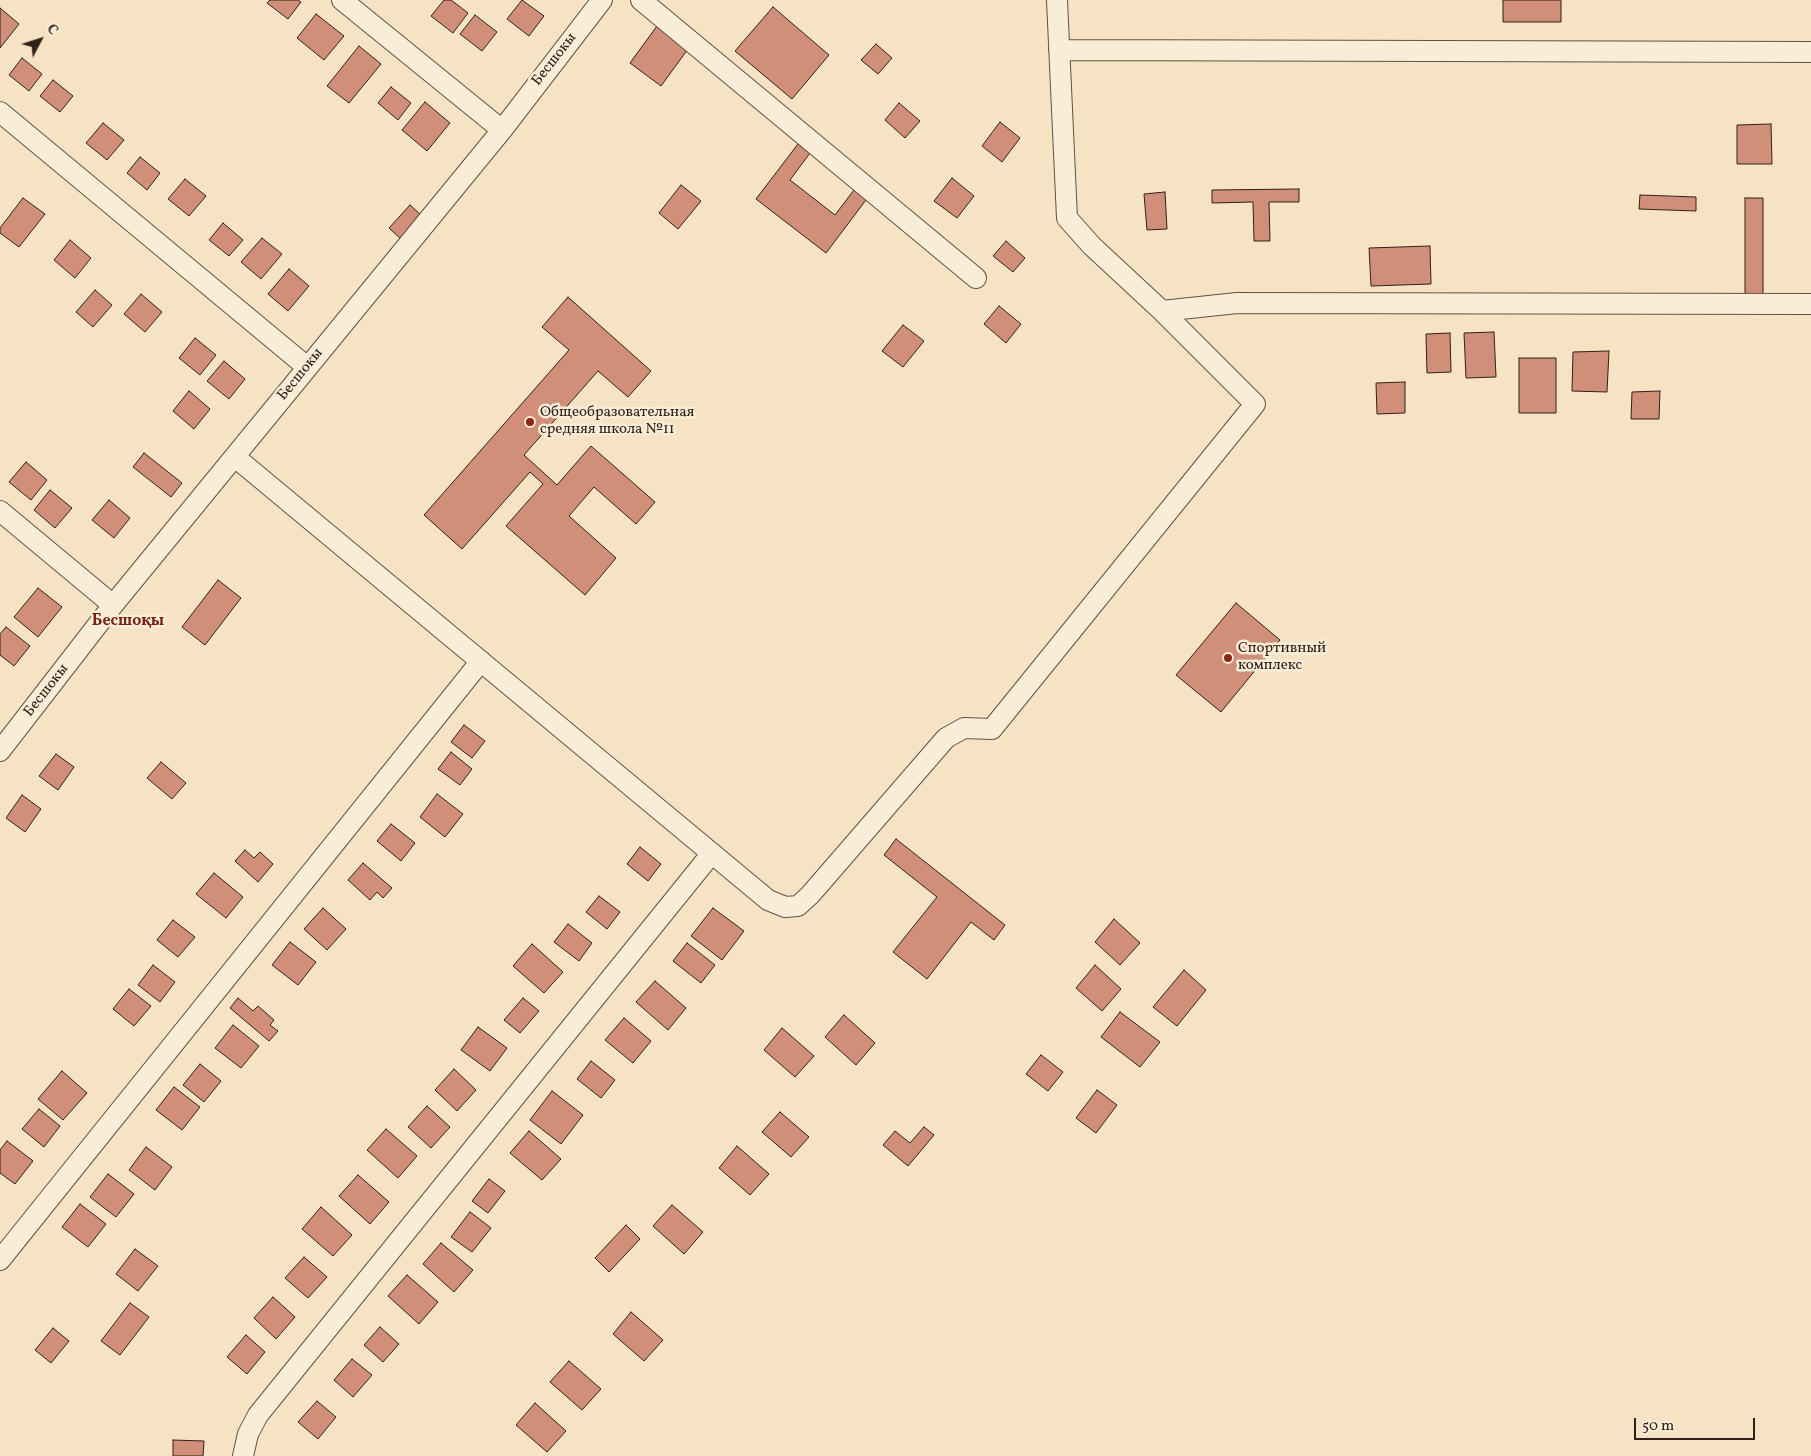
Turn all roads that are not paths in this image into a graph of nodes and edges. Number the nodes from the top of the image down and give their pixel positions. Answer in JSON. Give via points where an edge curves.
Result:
{"nodes":[{"id":1,"x":342,"y":0,"type":"edge"},
{"id":2,"x":602,"y":0,"type":"edge"},
{"id":3,"x":641,"y":0,"type":"edge"},
{"id":4,"x":1056,"y":0,"type":"edge"},
{"id":5,"x":1059,"y":50,"type":"junction"},
{"id":6,"x":1811,"y":52,"type":"edge"},
{"id":7,"x":0,"y":112,"type":"edge"},
{"id":8,"x":502,"y":130,"type":"junction"},
{"id":9,"x":976,"y":278,"type":"dead end"},
{"id":10,"x":1811,"y":304,"type":"edge"},
{"id":11,"x":1162,"y":311,"type":"junction"},
{"id":12,"x":307,"y":367,"type":"junction"},
{"id":13,"x":235,"y":457,"type":"junction"},
{"id":14,"x":0,"y":511,"type":"edge"},
{"id":15,"x":113,"y":605,"type":"junction"},
{"id":16,"x":481,"y":661,"type":"junction"},
{"id":17,"x":0,"y":751,"type":"edge"},
{"id":18,"x":712,"y":853,"type":"junction"},
{"id":19,"x":0,"y":1260,"type":"edge"},
{"id":20,"x":242,"y":1456,"type":"edge"}],
"edges":[{"from":1,"to":8,"type":"street"},
{"from":2,"to":8,"type":"street","name":"Бесшокы"},
{"from":3,"to":9,"type":"street"},
{"from":4,"to":5,"type":"street"},
{"from":5,"to":6,"type":"street"},
{"from":5,"to":11,"type":"street","via":[[1067,218],[1092,246]]},
{"from":7,"to":12,"type":"street"},
{"from":8,"to":12,"type":"street","name":"Бесшокы"},
{"from":10,"to":11,"type":"street","via":[[1237,303]]},
{"from":11,"to":18,"type":"street","via":[[1255,404],[992,729],[964,728],[946,738],[798,906],[784,908],[768,900]]},
{"from":12,"to":13,"type":"street","name":"Бесшокы"},
{"from":13,"to":15,"type":"street","name":"Бесшокы"},
{"from":13,"to":16,"type":"street"},
{"from":14,"to":15,"type":"street"},
{"from":15,"to":17,"type":"street","name":"Бесшокы"},
{"from":16,"to":18,"type":"street"},
{"from":16,"to":19,"type":"street"},
{"from":18,"to":20,"type":"street","via":[[258,1415]]}]}
